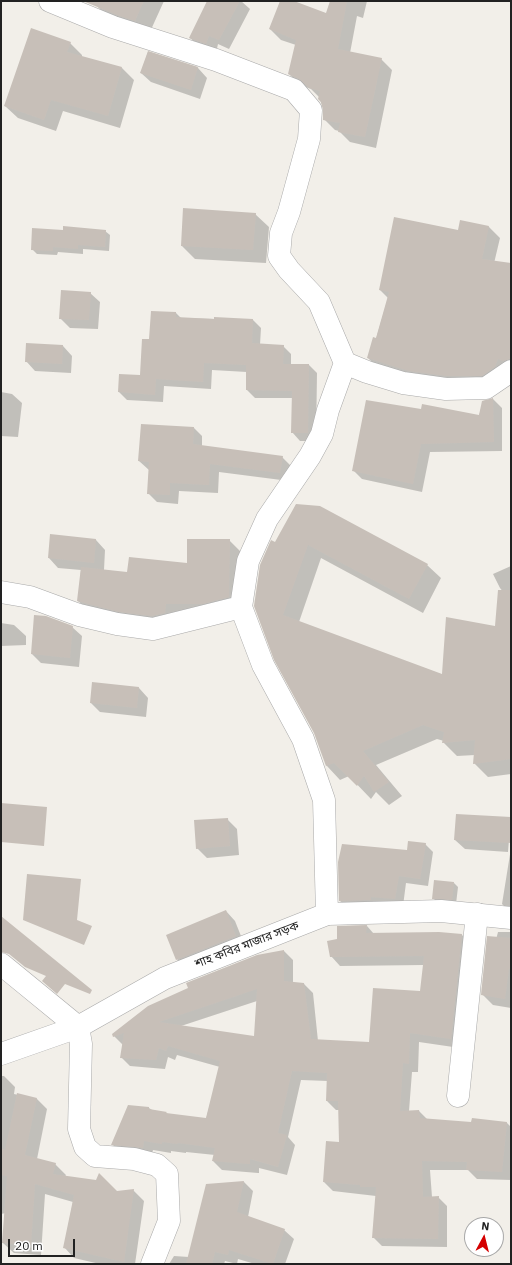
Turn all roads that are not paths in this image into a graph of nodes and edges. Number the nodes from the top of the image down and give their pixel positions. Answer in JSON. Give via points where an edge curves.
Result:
{"nodes":[{"id":1,"x":50,"y":1,"type":"edge"},
{"id":2,"x":345,"y":363,"type":"junction"},
{"id":3,"x":511,"y":371,"type":"edge"},
{"id":4,"x":1,"y":592,"type":"edge"},
{"id":5,"x":241,"y":607,"type":"junction"},
{"id":6,"x":327,"y":914,"type":"junction"},
{"id":7,"x":477,"y":914,"type":"junction"},
{"id":8,"x":511,"y":918,"type":"edge"},
{"id":9,"x":1,"y":964,"type":"edge"},
{"id":10,"x":78,"y":1027,"type":"junction"},
{"id":11,"x":1,"y":1054,"type":"edge"},
{"id":12,"x":458,"y":1096,"type":"dead end"},
{"id":13,"x":152,"y":1264,"type":"edge"}],
"edges":[{"from":1,"to":2,"type":"street","via":[[113,27],[216,60],[294,90],[311,110],[309,139],[281,232],[279,256],[319,302]]},
{"from":2,"to":3,"type":"street","via":[[403,383],[446,389],[486,388]]},
{"from":2,"to":5,"type":"street","via":[[322,434],[267,519],[248,561]]},
{"from":4,"to":5,"type":"street","via":[[30,596],[79,615],[153,629]]},
{"from":5,"to":6,"type":"street","via":[[263,665],[303,739],[324,800]]},
{"from":6,"to":7,"type":"street","name":"শাহ কবির মাজার সড়ক","via":[[441,911]]},
{"from":6,"to":10,"type":"street","name":"শাহ কবির মাজার সড়ক","via":[[165,978]]},
{"from":7,"to":8,"type":"street","name":"শাহ কবির মাজার সড়ক"},
{"from":7,"to":12,"type":"street"},
{"from":9,"to":10,"type":"street"},
{"from":10,"to":11,"type":"street","name":"শাহ কবির মাজার সড়ক"},
{"from":10,"to":13,"type":"street","via":[[81,1044],[79,1129],[85,1147],[95,1156],[134,1159],[157,1165],[167,1174],[169,1221]]}]}
